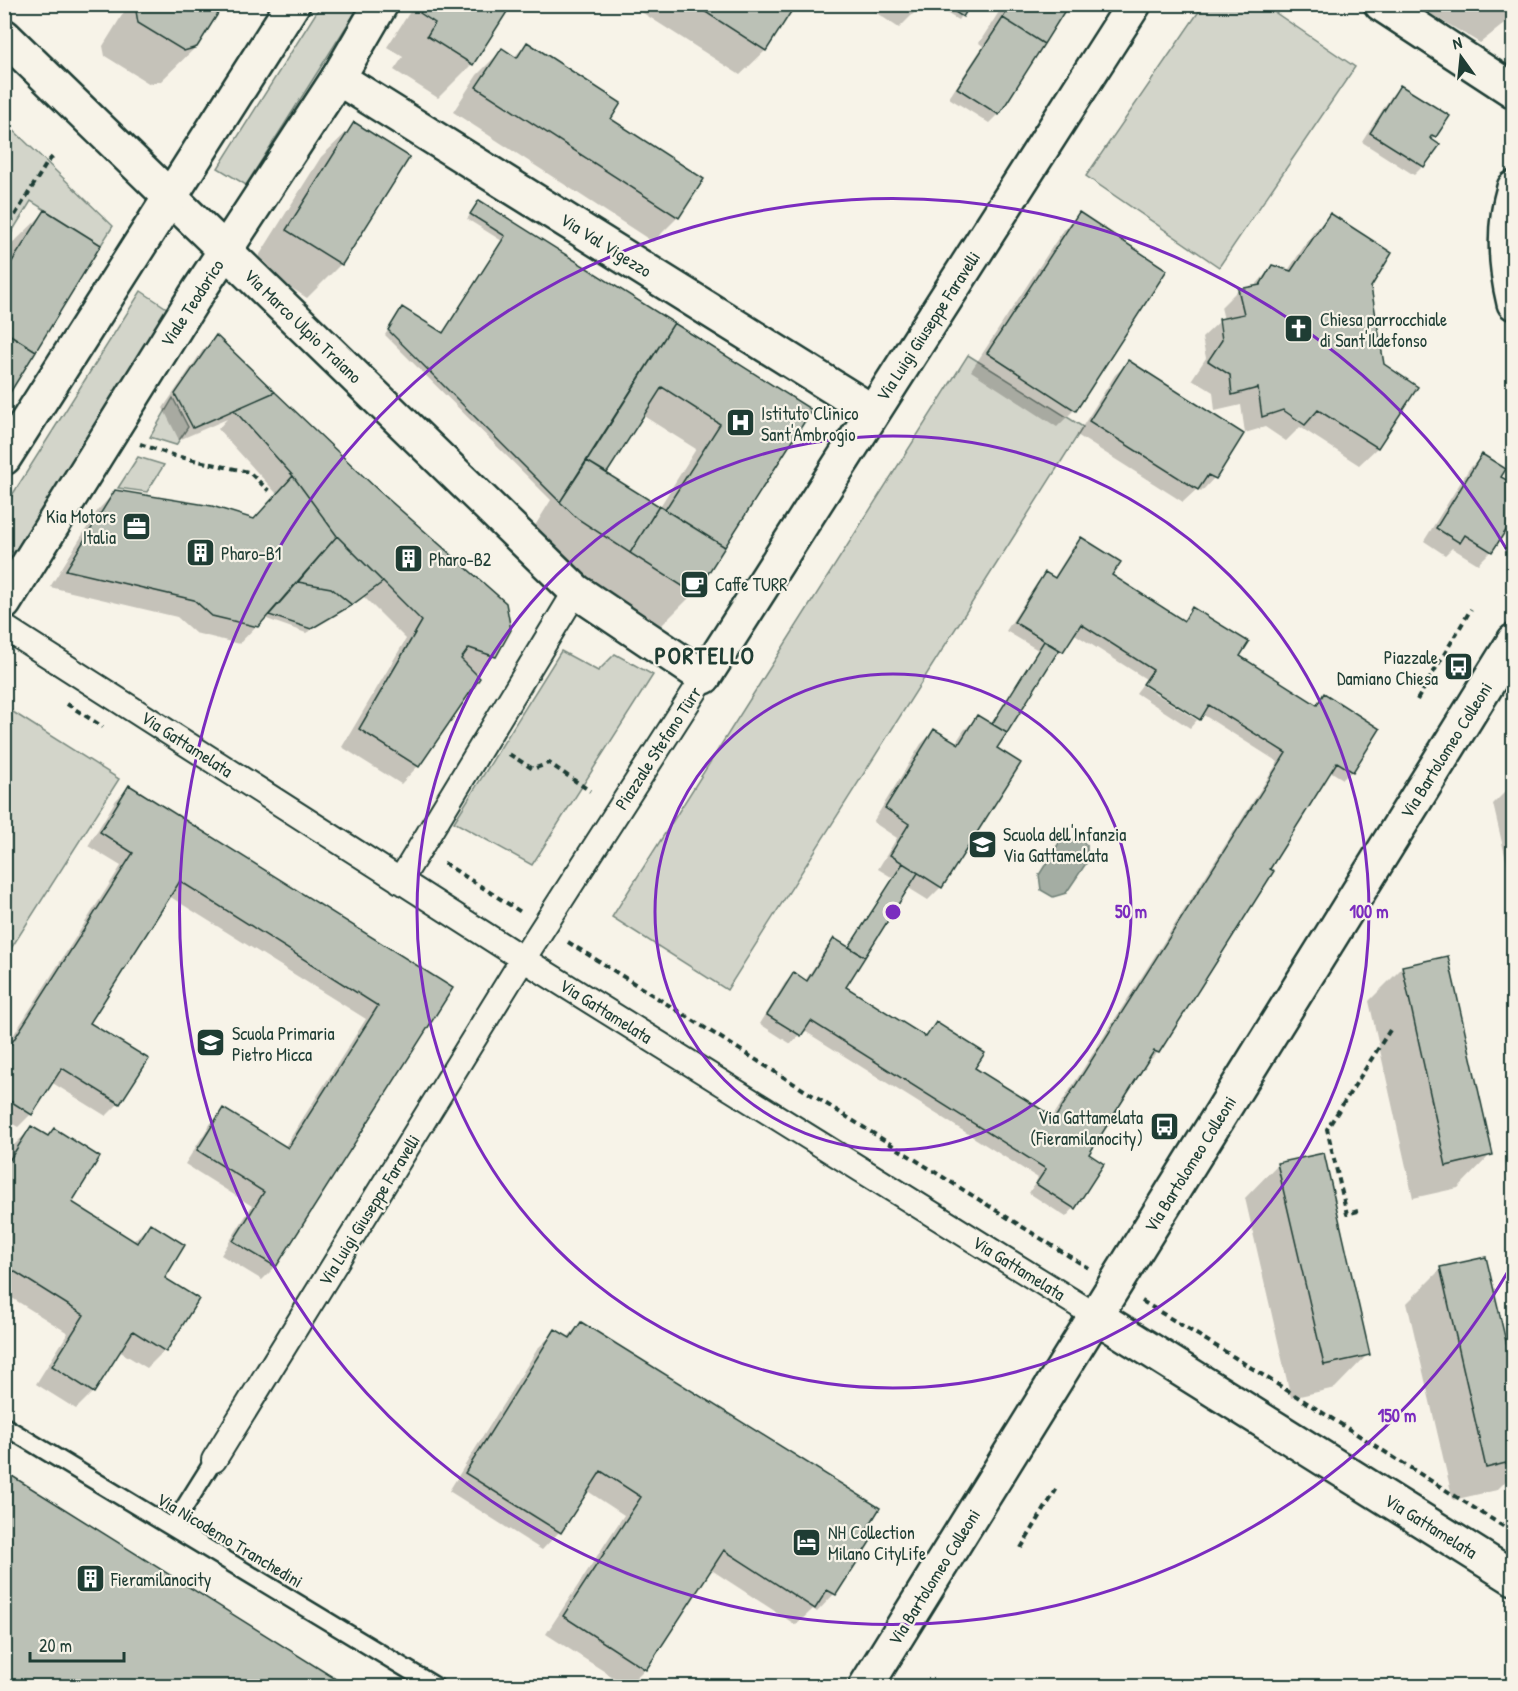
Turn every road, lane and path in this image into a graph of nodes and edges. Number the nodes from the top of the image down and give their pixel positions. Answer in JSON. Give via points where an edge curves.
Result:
{"nodes":[{"id":1,"x":293,"y":4,"type":"edge"},
{"id":2,"x":381,"y":4,"type":"edge"},
{"id":3,"x":1134,"y":4,"type":"edge"},
{"id":4,"x":1381,"y":4,"type":"edge"},
{"id":5,"x":4,"y":36,"type":"edge"},
{"id":6,"x":338,"y":78,"type":"junction"},
{"id":7,"x":1514,"y":91,"type":"edge"},
{"id":8,"x":55,"y":154,"type":"dead end"},
{"id":9,"x":1514,"y":188,"type":"edge"},
{"id":10,"x":170,"y":196,"type":"junction"},
{"id":11,"x":4,"y":232,"type":"edge"},
{"id":12,"x":226,"y":251,"type":"junction"},
{"id":13,"x":1514,"y":303,"type":"edge"},
{"id":14,"x":873,"y":412,"type":"junction"},
{"id":15,"x":133,"y":442,"type":"dead end"},
{"id":16,"x":4,"y":458,"type":"edge"},
{"id":17,"x":269,"y":491,"type":"dead end"},
{"id":18,"x":576,"y":591,"type":"junction"},
{"id":19,"x":4,"y":603,"type":"edge"},
{"id":20,"x":1471,"y":609,"type":"dead end"},
{"id":21,"x":4,"y":627,"type":"edge"},
{"id":22,"x":1514,"y":641,"type":"edge"},
{"id":23,"x":704,"y":677,"type":"junction"},
{"id":24,"x":1417,"y":700,"type":"dead end"},
{"id":25,"x":486,"y":739,"type":"junction"},
{"id":26,"x":591,"y":791,"type":"dead end"},
{"id":27,"x":420,"y":848,"type":"junction"},
{"id":28,"x":400,"y":881,"type":"junction"},
{"id":29,"x":544,"y":927,"type":"junction"},
{"id":30,"x":523,"y":959,"type":"junction"},
{"id":31,"x":1390,"y":1030,"type":"dead end"},
{"id":32,"x":1358,"y":1211,"type":"dead end"},
{"id":33,"x":1115,"y":1285,"type":"junction"},
{"id":34,"x":1096,"y":1316,"type":"junction"},
{"id":35,"x":4,"y":1426,"type":"edge"},
{"id":36,"x":214,"y":1460,"type":"joint"},
{"id":37,"x":1056,"y":1490,"type":"dead end"},
{"id":38,"x":172,"y":1527,"type":"junction"},
{"id":39,"x":1514,"y":1533,"type":"edge"},
{"id":40,"x":1021,"y":1548,"type":"dead end"},
{"id":41,"x":1514,"y":1578,"type":"edge"},
{"id":42,"x":435,"y":1686,"type":"edge"},
{"id":43,"x":866,"y":1686,"type":"edge"}],
"edges":[{"from":1,"to":10,"type":"street"},
{"from":2,"to":6,"type":"street","name":"Viale Teodorico"},
{"from":3,"to":14,"type":"street","name":"Via Luigi Giuseppe Faravelli"},
{"from":4,"to":7,"type":"street"},
{"from":5,"to":10,"type":"street","name":"Via Marco Ulpio Traiano"},
{"from":6,"to":12,"type":"street","name":"Viale Teodorico"},
{"from":6,"to":14,"type":"street","name":"Via Val Vigezzo"},
{"from":8,"to":11,"type":"path"},
{"from":9,"to":13,"type":"street","via":[[1507,225]]},
{"from":10,"to":12,"type":"street","name":"Via Marco Ulpio Traiano"},
{"from":10,"to":16,"type":"street"},
{"from":12,"to":18,"type":"street","name":"Via Marco Ulpio Traiano"},
{"from":12,"to":19,"type":"street","name":"Viale Teodorico"},
{"from":14,"to":23,"type":"street","name":"Via Luigi Giuseppe Faravelli"},
{"from":15,"to":17,"type":"path","via":[[175,456],[249,472]]},
{"from":18,"to":23,"type":"street","name":"Piazzale Stefano Türr"},
{"from":18,"to":25,"type":"street"},
{"from":20,"to":24,"type":"path"},
{"from":21,"to":28,"type":"street","name":"Via Gattamelata"},
{"from":22,"to":33,"type":"street","name":"Via Bartolomeo Colleoni"},
{"from":23,"to":29,"type":"street","name":"Piazzale Stefano Türr"},
{"from":25,"to":26,"type":"path","via":[[533,768],[549,763]]},
{"from":25,"to":27,"type":"street"},
{"from":27,"to":28,"type":"street"},
{"from":27,"to":29,"type":"path","name":"Via Gattamelata"},
{"from":28,"to":30,"type":"street"},
{"from":29,"to":30,"type":"street","name":"Piazzale Stefano Türr"},
{"from":29,"to":33,"type":"path","name":"Via Gattamelata"},
{"from":30,"to":34,"type":"street","name":"Via Gattamelata"},
{"from":30,"to":36,"type":"street","name":"Via Luigi Giuseppe Faravelli"},
{"from":31,"to":32,"type":"path","via":[[1327,1129],[1347,1214]]},
{"from":33,"to":34,"type":"street","name":"Via Bartolomeo Colleoni"},
{"from":33,"to":39,"type":"path","name":"Via Gattamelata"},
{"from":34,"to":41,"type":"street","name":"Via Gattamelata"},
{"from":34,"to":43,"type":"street","name":"Via Bartolomeo Colleoni"},
{"from":35,"to":38,"type":"lane","name":"Via Nicodemo Tranchedini"},
{"from":36,"to":38,"type":"lane"},
{"from":37,"to":40,"type":"path"},
{"from":38,"to":42,"type":"lane","name":"Via Nicodemo Tranchedini"}]}
